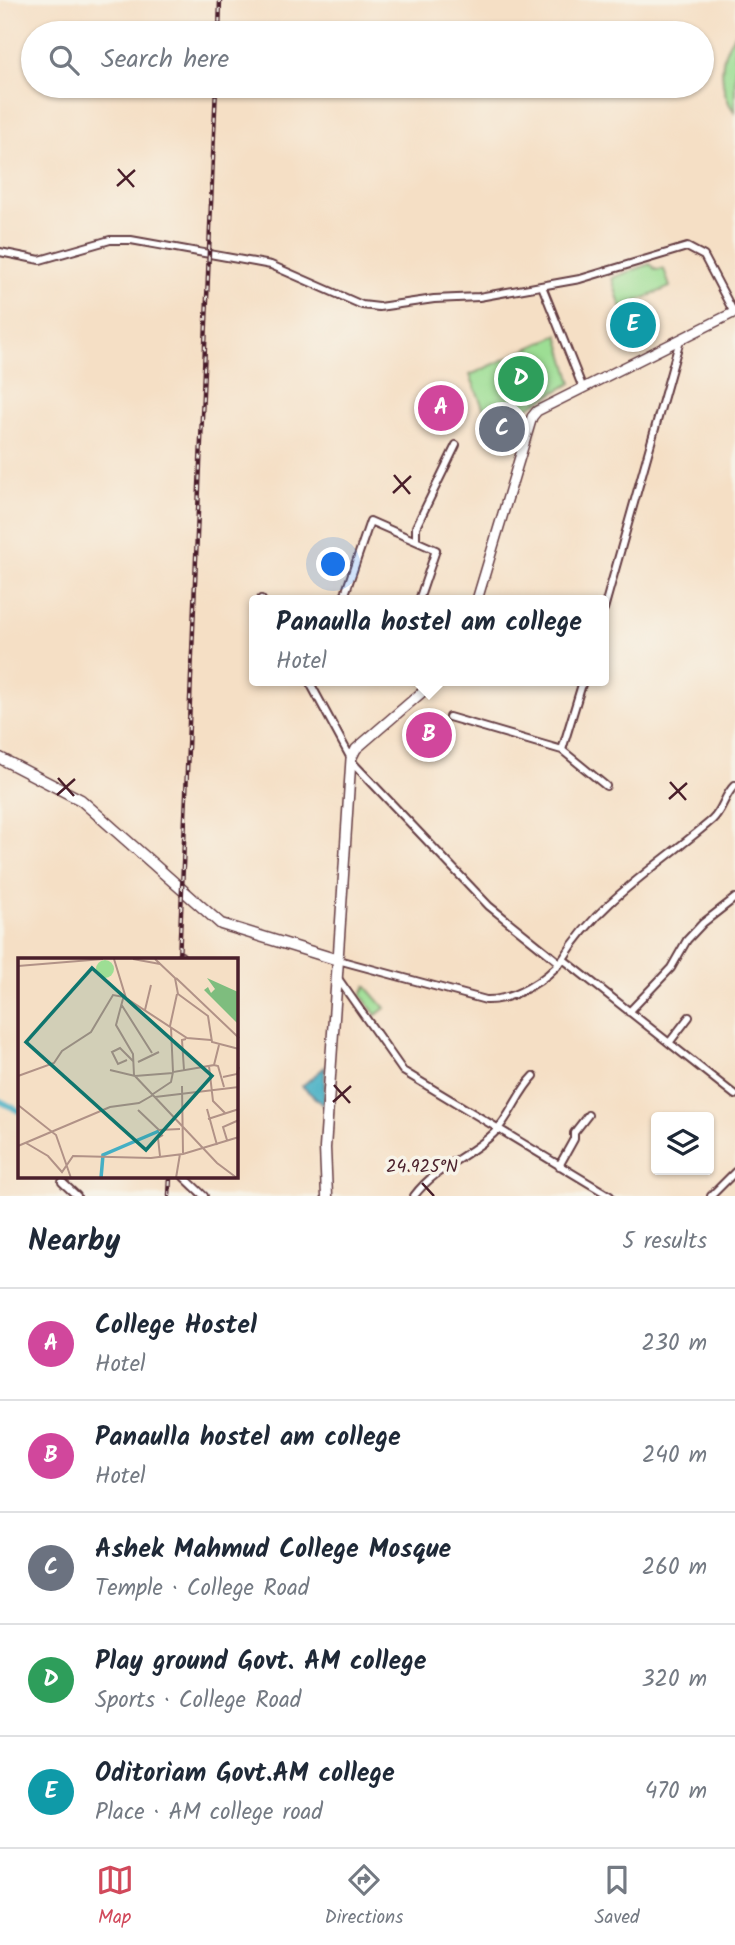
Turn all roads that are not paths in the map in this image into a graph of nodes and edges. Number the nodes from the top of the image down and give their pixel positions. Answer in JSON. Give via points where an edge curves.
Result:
{"nodes":[{"id":1,"x":0,"y":252,"type":"edge"},
{"id":2,"x":542,"y":286,"type":"junction"},
{"id":3,"x":734,"y":312,"type":"edge"},
{"id":4,"x":680,"y":338,"type":"junction"},
{"id":5,"x":582,"y":386,"type":"junction"},
{"id":6,"x":456,"y":445,"type":"dead end"},
{"id":7,"x":416,"y":527,"type":"junction"},
{"id":8,"x":405,"y":534,"type":"junction"},
{"id":9,"x":416,"y":539,"type":"junction"},
{"id":10,"x":345,"y":595,"type":"edge"},
{"id":11,"x":421,"y":595,"type":"edge"},
{"id":12,"x":478,"y":595,"type":"edge"},
{"id":13,"x":608,"y":595,"type":"edge"},
{"id":14,"x":312,"y":686,"type":"edge"},
{"id":15,"x":422,"y":686,"type":"edge"},
{"id":16,"x":581,"y":686,"type":"edge"},
{"id":17,"x":449,"y":717,"type":"dead end"},
{"id":18,"x":562,"y":750,"type":"junction"},
{"id":19,"x":0,"y":758,"type":"edge"},
{"id":20,"x":351,"y":759,"type":"junction"},
{"id":21,"x":735,"y":785,"type":"edge"},
{"id":22,"x":606,"y":786,"type":"dead end"},
{"id":23,"x":735,"y":898,"type":"edge"},
{"id":24,"x":338,"y":960,"type":"junction"},
{"id":25,"x":561,"y":961,"type":"junction"},
{"id":26,"x":337,"y":977,"type":"junction"},
{"id":27,"x":629,"y":1012,"type":"junction"},
{"id":28,"x":689,"y":1017,"type":"dead end"},
{"id":29,"x":668,"y":1043,"type":"junction"},
{"id":30,"x":534,"y":1076,"type":"dead end"},
{"id":31,"x":735,"y":1094,"type":"edge"},
{"id":32,"x":588,"y":1115,"type":"dead end"},
{"id":33,"x":498,"y":1130,"type":"junction"},
{"id":34,"x":559,"y":1166,"type":"junction"},
{"id":35,"x":735,"y":1172,"type":"edge"},
{"id":36,"x":185,"y":1178,"type":"edge"},
{"id":37,"x":62,"y":1182,"type":"dead end"},
{"id":38,"x":77,"y":1196,"type":"edge"},
{"id":39,"x":204,"y":1196,"type":"edge"},
{"id":40,"x":327,"y":1196,"type":"edge"},
{"id":41,"x":414,"y":1196,"type":"edge"},
{"id":42,"x":610,"y":1196,"type":"edge"},
{"id":43,"x":711,"y":1196,"type":"edge"}],
"edges":[{"from":1,"to":2,"type":"street","via":[[40,260],[110,240],[131,240],[271,265],[371,307]]},
{"from":2,"to":3,"type":"street","via":[[605,273],[687,247],[704,256]]},
{"from":2,"to":5,"type":"street"},
{"from":3,"to":4,"type":"main road"},
{"from":4,"to":5,"type":"main road"},
{"from":4,"to":13,"type":"street"},
{"from":5,"to":12,"type":"main road","via":[[531,417]]},
{"from":6,"to":7,"type":"street"},
{"from":7,"to":8,"type":"street"},
{"from":7,"to":9,"type":"street"},
{"from":8,"to":9,"type":"street"},
{"from":8,"to":10,"type":"street","via":[[370,521]]},
{"from":9,"to":11,"type":"street","via":[[436,550]]},
{"from":14,"to":20,"type":"street"},
{"from":15,"to":20,"type":"main road"},
{"from":16,"to":18,"type":"street"},
{"from":17,"to":18,"type":"street"},
{"from":18,"to":22,"type":"street"},
{"from":19,"to":24,"type":"main road","via":[[81,800],[221,924]]},
{"from":20,"to":24,"type":"main road"},
{"from":20,"to":25,"type":"street","via":[[489,906]]},
{"from":21,"to":25,"type":"street","via":[[714,818],[620,892]]},
{"from":23,"to":27,"type":"street","via":[[687,940],[671,968]]},
{"from":24,"to":25,"type":"street","via":[[486,1000],[520,992]]},
{"from":24,"to":26,"type":"main road"},
{"from":25,"to":27,"type":"street"},
{"from":26,"to":33,"type":"street","via":[[404,1071]]},
{"from":26,"to":40,"type":"main road","via":[[325,1148]]},
{"from":27,"to":29,"type":"street"},
{"from":28,"to":29,"type":"street"},
{"from":29,"to":31,"type":"street"},
{"from":30,"to":33,"type":"street"},
{"from":32,"to":34,"type":"street"},
{"from":33,"to":34,"type":"street"},
{"from":33,"to":41,"type":"street","via":[[427,1179]]},
{"from":34,"to":42,"type":"street"},
{"from":35,"to":43,"type":"street"},
{"from":36,"to":39,"type":"street"},
{"from":37,"to":38,"type":"street"}]}
